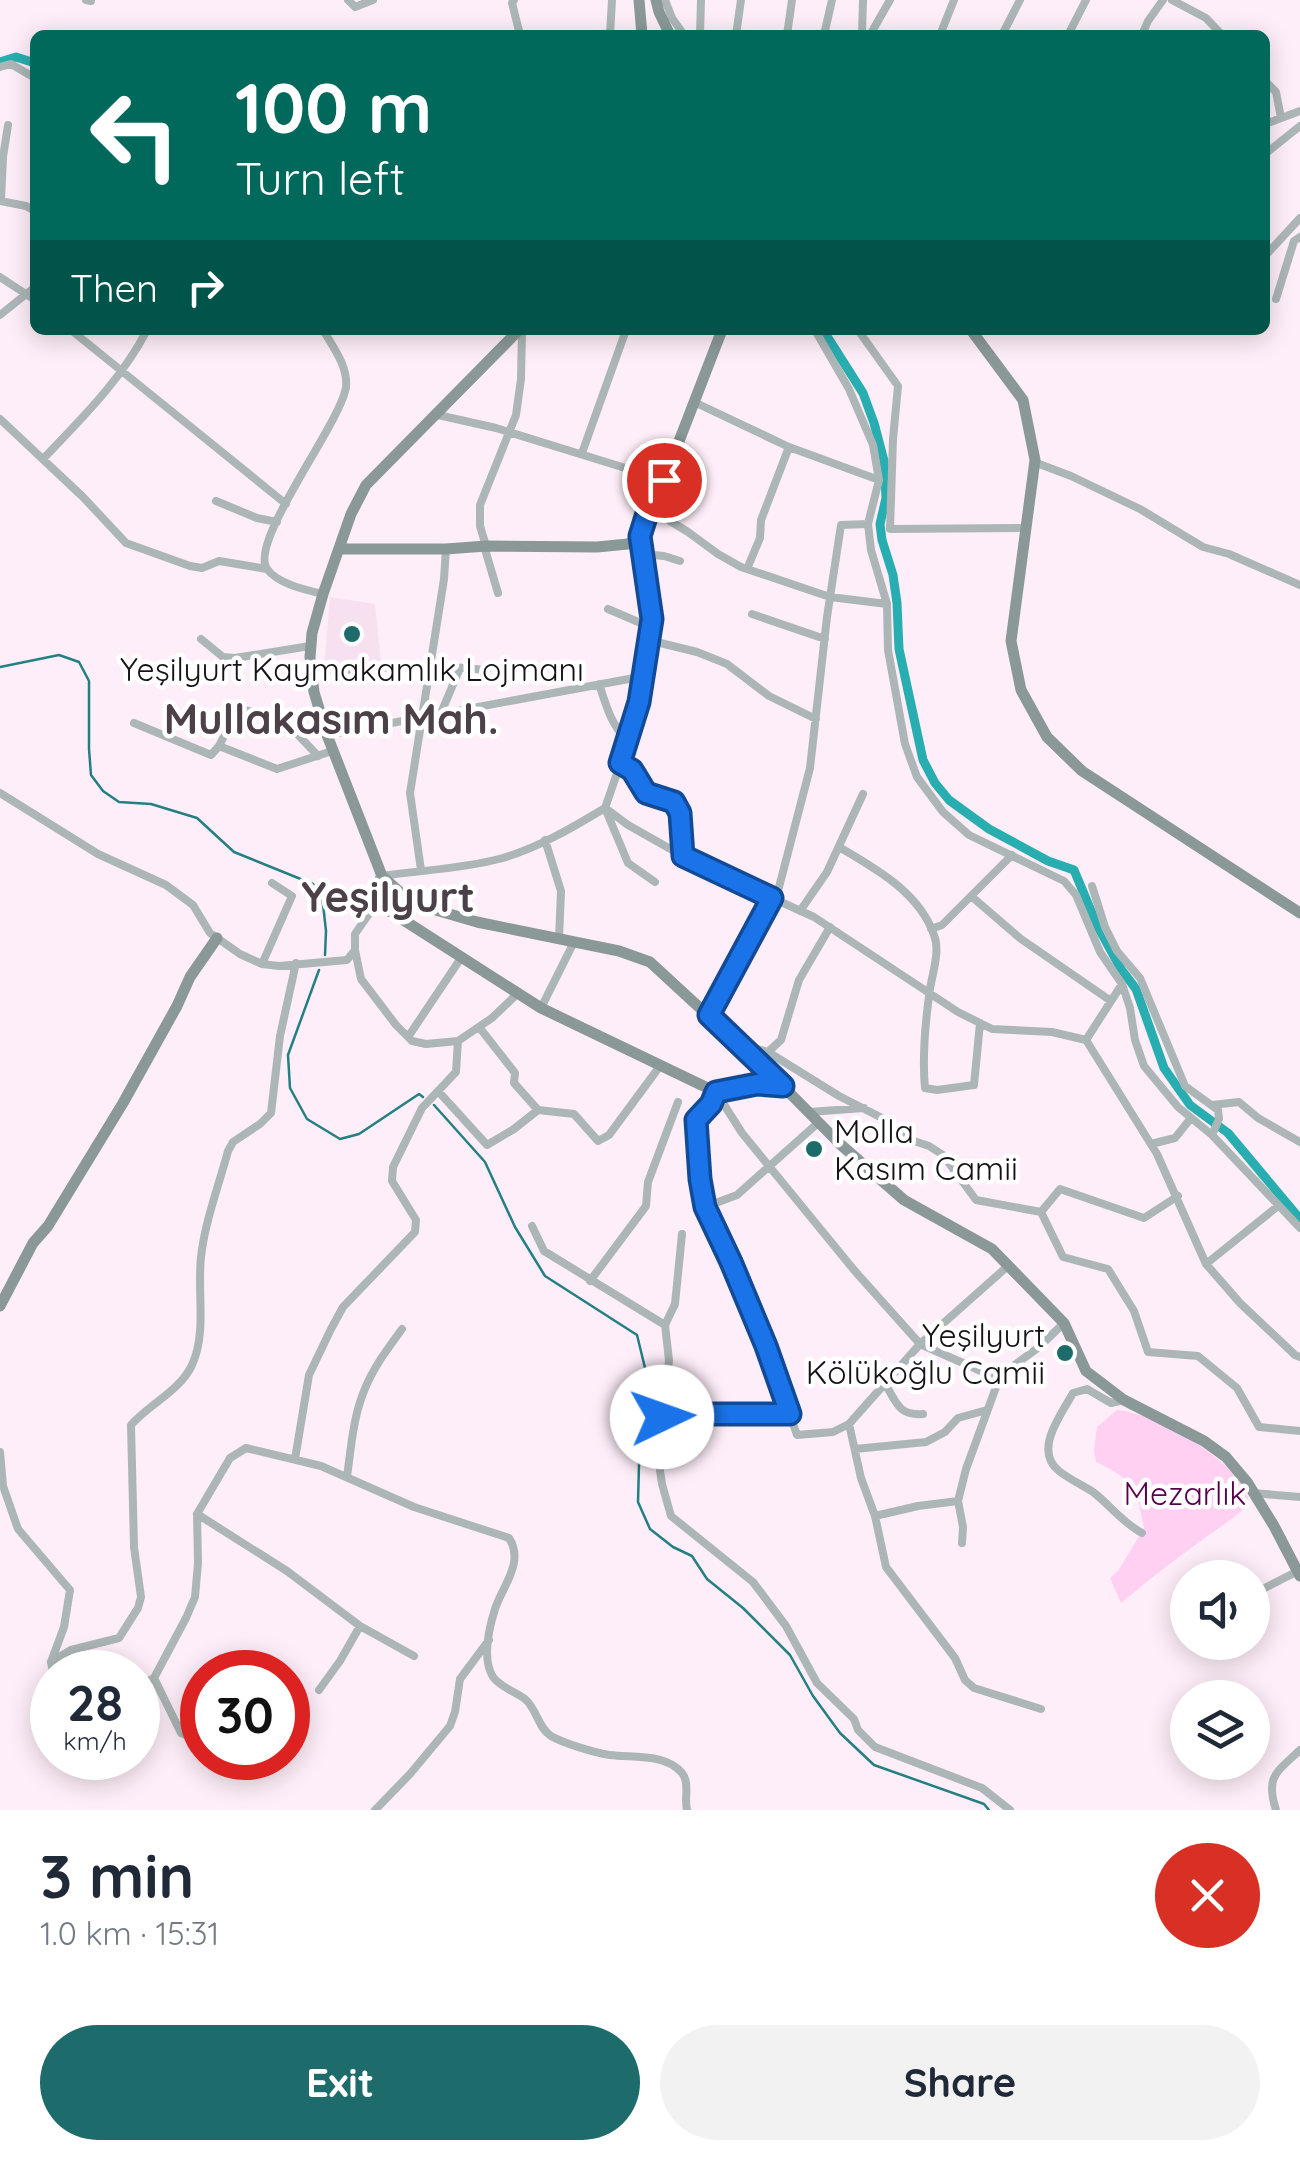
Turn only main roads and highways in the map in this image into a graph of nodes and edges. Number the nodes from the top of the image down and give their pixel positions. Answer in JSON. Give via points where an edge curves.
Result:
{"nodes":[{"id":1,"x":639,"y":0,"type":"edge"},
{"id":2,"x":656,"y":0,"type":"edge"},
{"id":3,"x":642,"y":30,"type":"edge"},
{"id":4,"x":668,"y":30,"type":"edge"},
{"id":5,"x":516,"y":335,"type":"edge"},
{"id":6,"x":720,"y":335,"type":"edge"},
{"id":7,"x":975,"y":335,"type":"edge"},
{"id":8,"x":340,"y":549,"type":"junction"},
{"id":9,"x":382,"y":876,"type":"junction"},
{"id":10,"x":401,"y":893,"type":"junction"},
{"id":11,"x":391,"y":912,"type":"junction"},
{"id":12,"x":1300,"y":913,"type":"edge"},
{"id":13,"x":218,"y":938,"type":"road end"},
{"id":14,"x":783,"y":1086,"type":"junction"},
{"id":15,"x":0,"y":1306,"type":"edge"},
{"id":16,"x":1299,"y":1574,"type":"edge"}],
"edges":[{"from":1,"to":3,"type":"main road"},
{"from":2,"to":4,"type":"main road"},
{"from":5,"to":8,"type":"main road","via":[[366,486]]},
{"from":6,"to":8,"type":"main road","via":[[640,536],[628,544]]},
{"from":7,"to":12,"type":"main road","via":[[1024,400],[1034,462],[1011,641],[1021,690],[1047,737],[1082,770]]},
{"from":8,"to":9,"type":"main road","via":[[310,646],[314,692]]},
{"from":9,"to":10,"type":"main road"},
{"from":9,"to":11,"type":"main road","via":[[375,905]]},
{"from":10,"to":11,"type":"main road"},
{"from":10,"to":14,"type":"main road","via":[[458,917],[650,962]]},
{"from":11,"to":14,"type":"main road","via":[[541,1008],[716,1092]]},
{"from":13,"to":15,"type":"main road"},
{"from":14,"to":16,"type":"main road","via":[[904,1200],[992,1249],[1064,1323],[1086,1371],[1226,1457]]}]}
